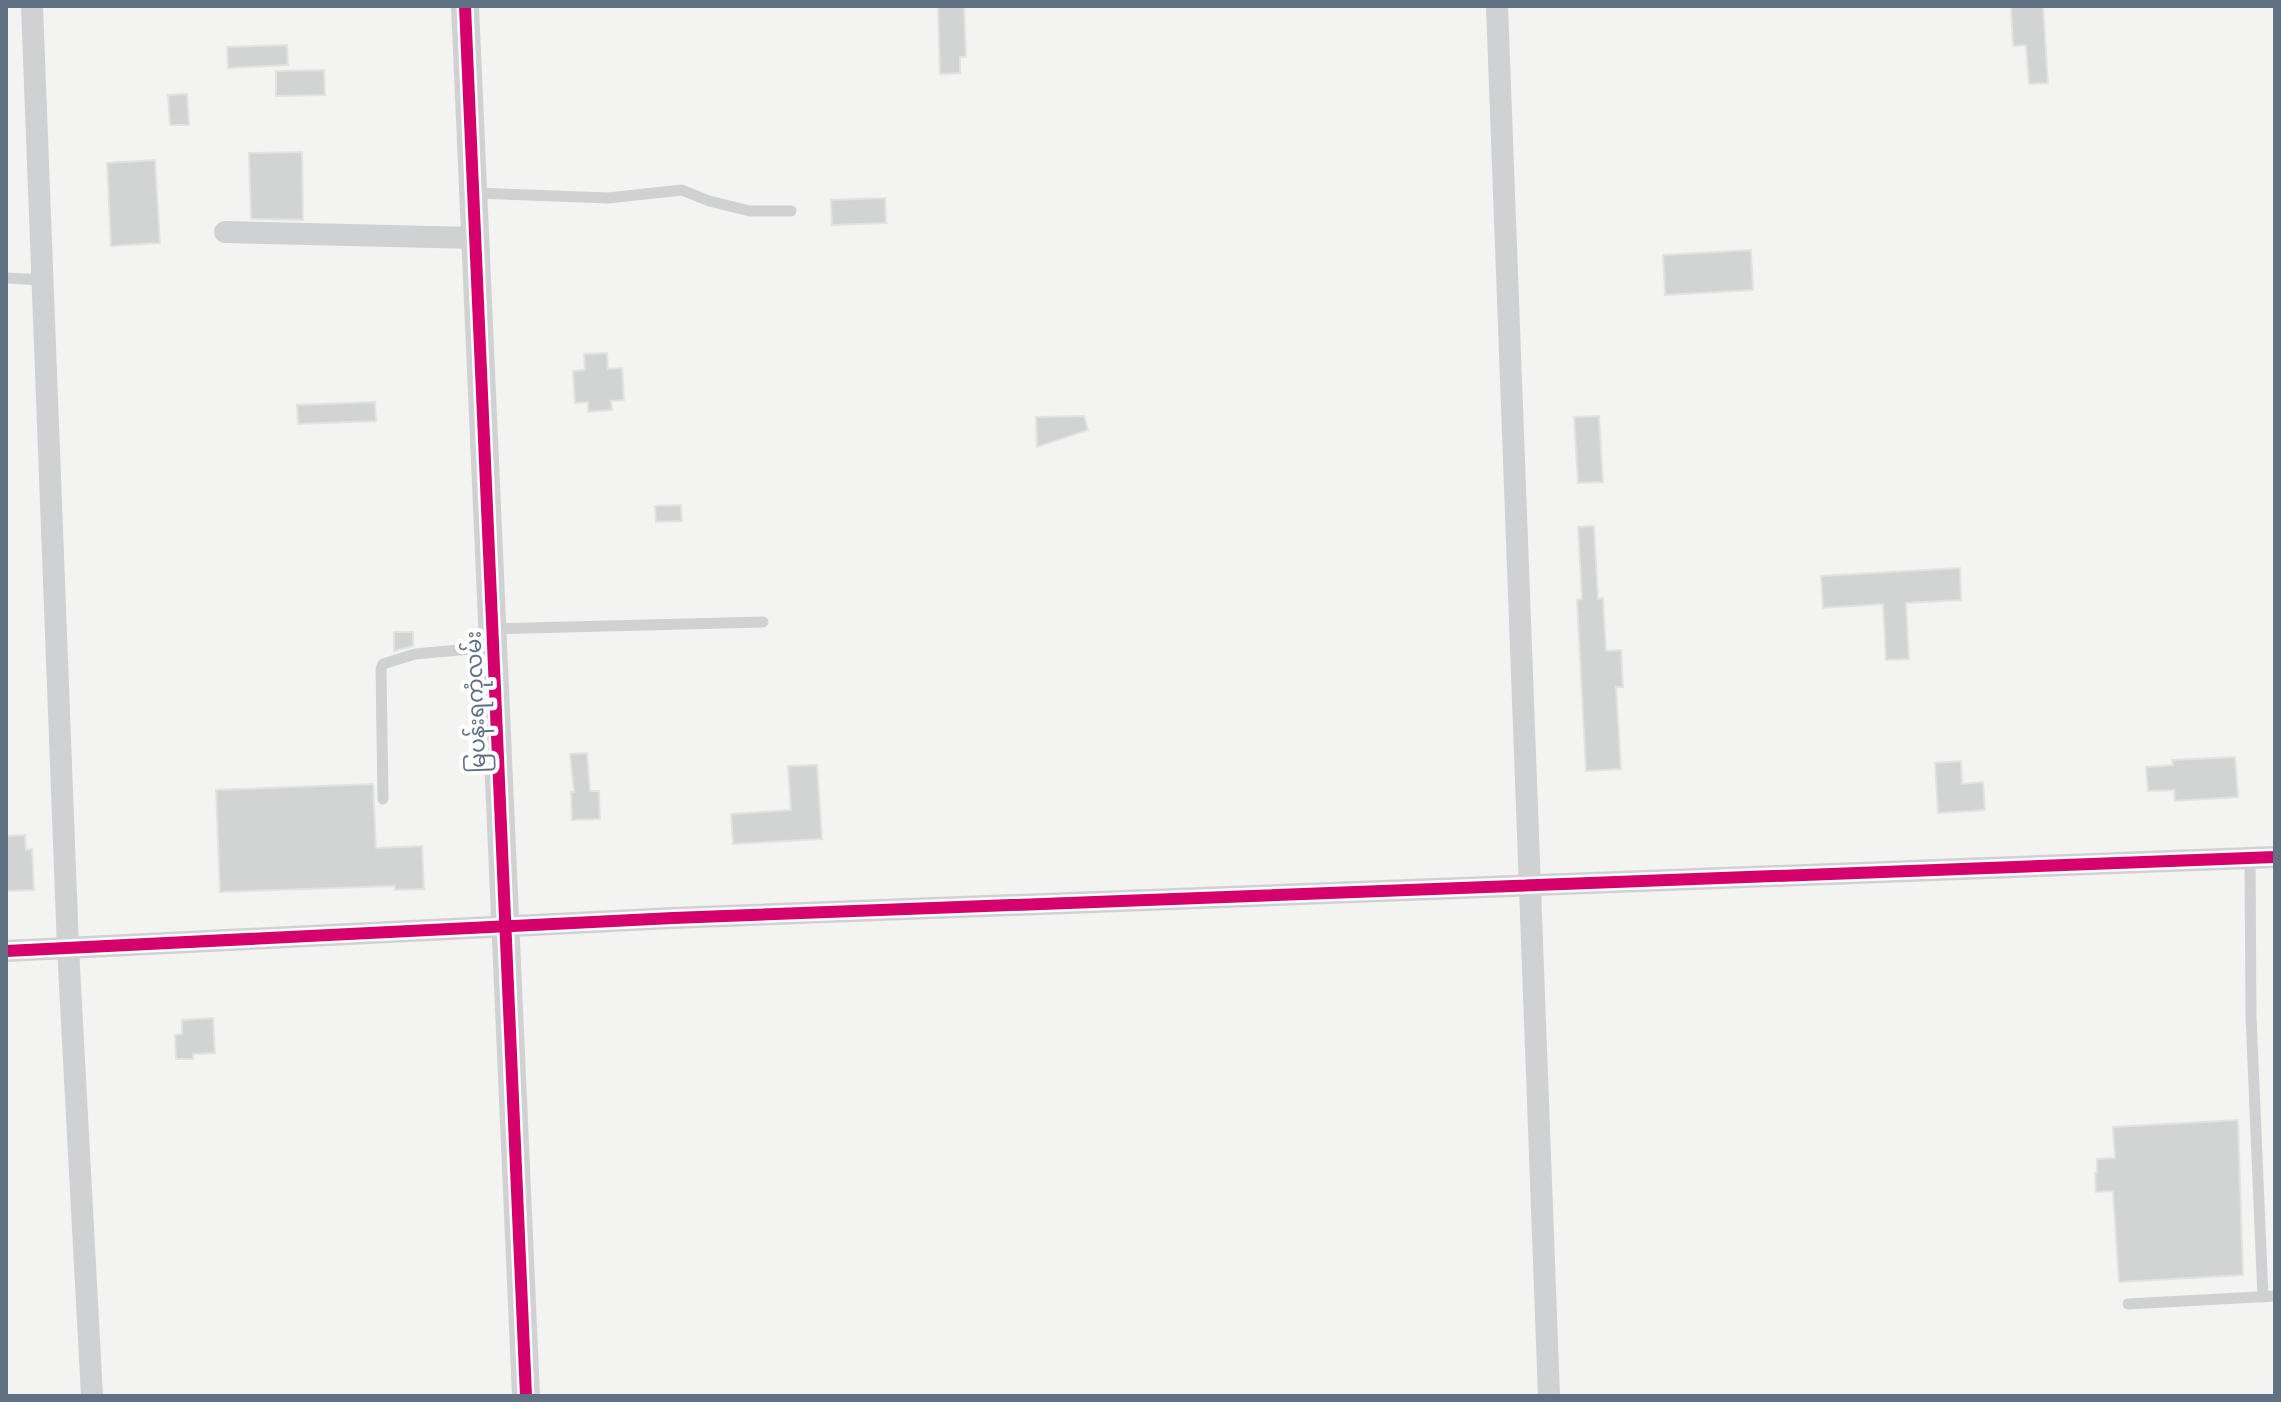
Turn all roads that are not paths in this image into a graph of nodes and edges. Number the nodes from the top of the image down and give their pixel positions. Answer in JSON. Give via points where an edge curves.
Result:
{"nodes":[{"id":1,"x":32,"y":6,"type":"edge"},
{"id":2,"x":465,"y":6,"type":"edge"},
{"id":3,"x":1497,"y":6,"type":"edge"},
{"id":4,"x":473,"y":193,"type":"junction"},
{"id":5,"x":791,"y":211,"type":"dead end"},
{"id":6,"x":225,"y":232,"type":"dead end"},
{"id":7,"x":475,"y":238,"type":"junction"},
{"id":8,"x":6,"y":278,"type":"edge"},
{"id":9,"x":43,"y":280,"type":"junction"},
{"id":10,"x":763,"y":622,"type":"dead end"},
{"id":11,"x":492,"y":638,"type":"junction"},
{"id":12,"x":383,"y":799,"type":"dead end"},
{"id":13,"x":2275,"y":857,"type":"edge"},
{"id":14,"x":2250,"y":858,"type":"junction"},
{"id":15,"x":1530,"y":885,"type":"junction"},
{"id":16,"x":505,"y":927,"type":"junction"},
{"id":17,"x":68,"y":948,"type":"junction"},
{"id":18,"x":6,"y":951,"type":"edge"},
{"id":19,"x":2269,"y":1297,"type":"edge"},
{"id":20,"x":2128,"y":1304,"type":"dead end"},
{"id":21,"x":92,"y":1396,"type":"edge"},
{"id":22,"x":526,"y":1396,"type":"edge"},
{"id":23,"x":1549,"y":1396,"type":"edge"}],
"edges":[{"from":1,"to":9,"type":"street"},
{"from":2,"to":4,"type":"street","name":"မြပန်းရကုံလမ်း"},
{"from":3,"to":15,"type":"street"},
{"from":4,"to":5,"type":"lane","via":[[608,198],[682,190],[750,211]]},
{"from":4,"to":7,"type":"street","name":"မြပန်းရကုံလမ်း"},
{"from":6,"to":7,"type":"street"},
{"from":7,"to":11,"type":"street","name":"မြပန်းရကုံလမ်း"},
{"from":8,"to":9,"type":"lane"},
{"from":9,"to":17,"type":"street"},
{"from":10,"to":11,"type":"lane"},
{"from":11,"to":12,"type":"lane","via":[[383,664]]},
{"from":11,"to":16,"type":"street","name":"မြပန်းရကုံလမ်း"},
{"from":13,"to":14,"type":"street"},
{"from":14,"to":15,"type":"street"},
{"from":14,"to":19,"type":"lane","via":[[2251,1016]]},
{"from":15,"to":16,"type":"street"},
{"from":15,"to":23,"type":"street"},
{"from":16,"to":17,"type":"street"},
{"from":16,"to":22,"type":"street","name":"မြပန်းရကုံလမ်း"},
{"from":17,"to":18,"type":"street"},
{"from":17,"to":21,"type":"street"},
{"from":19,"to":20,"type":"lane"}]}
